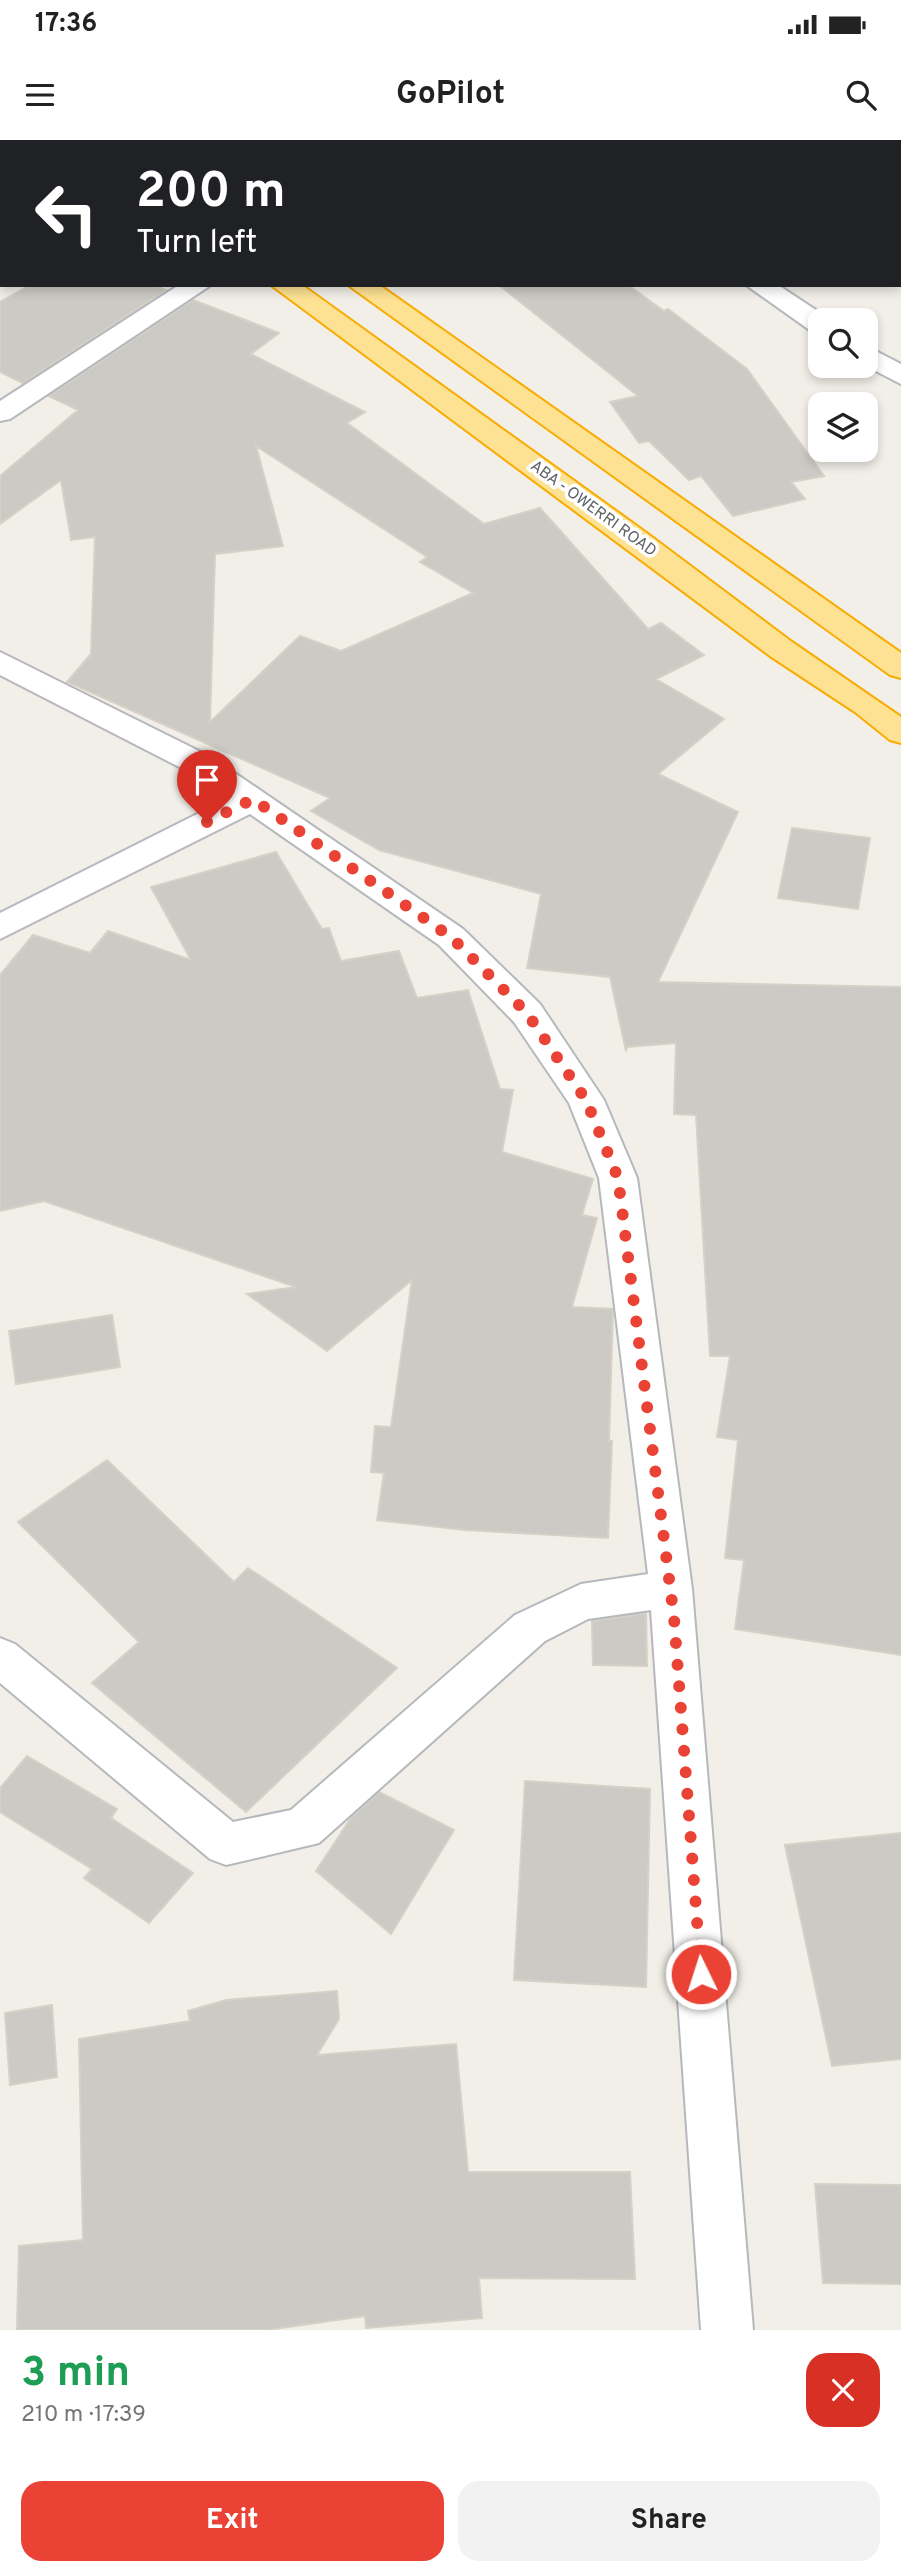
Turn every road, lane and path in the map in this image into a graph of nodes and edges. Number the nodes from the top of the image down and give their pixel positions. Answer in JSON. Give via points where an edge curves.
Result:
{"nodes":[{"id":1,"x":195,"y":287,"type":"edge"},
{"id":2,"x":287,"y":287,"type":"edge"},
{"id":3,"x":363,"y":287,"type":"edge"},
{"id":4,"x":762,"y":287,"type":"edge"},
{"id":5,"x":808,"y":317,"type":"edge"},
{"id":6,"x":878,"y":362,"type":"edge"},
{"id":7,"x":901,"y":376,"type":"edge"},
{"id":8,"x":0,"y":413,"type":"edge"},
{"id":9,"x":832,"y":618,"type":"junction"},
{"id":10,"x":781,"y":649,"type":"junction"},
{"id":11,"x":0,"y":662,"type":"edge"},
{"id":12,"x":901,"y":668,"type":"edge"},
{"id":13,"x":901,"y":733,"type":"edge"},
{"id":14,"x":253,"y":799,"type":"junction"},
{"id":15,"x":0,"y":927,"type":"edge"},
{"id":16,"x":671,"y":1589,"type":"junction"},
{"id":17,"x":0,"y":1657,"type":"edge"},
{"id":18,"x":727,"y":2330,"type":"edge"}],
"edges":[{"from":1,"to":8,"type":"street"},
{"from":2,"to":10,"type":"highway","name":"ABA - OWERRI ROAD"},
{"from":3,"to":9,"type":"highway"},
{"from":4,"to":5,"type":"street"},
{"from":6,"to":7,"type":"street"},
{"from":9,"to":10,"type":"highway"},
{"from":9,"to":12,"type":"highway"},
{"from":10,"to":13,"type":"highway","name":"ABA - OWERRI ROAD"},
{"from":11,"to":14,"type":"street","via":[[201,765]]},
{"from":14,"to":15,"type":"street"},
{"from":14,"to":16,"type":"street","via":[[451,937],[527,1013],[586,1100],[618,1178]]},
{"from":16,"to":17,"type":"street","via":[[580,1602],[530,1628],[303,1828],[226,1844]]},
{"from":16,"to":18,"type":"street"}]}
